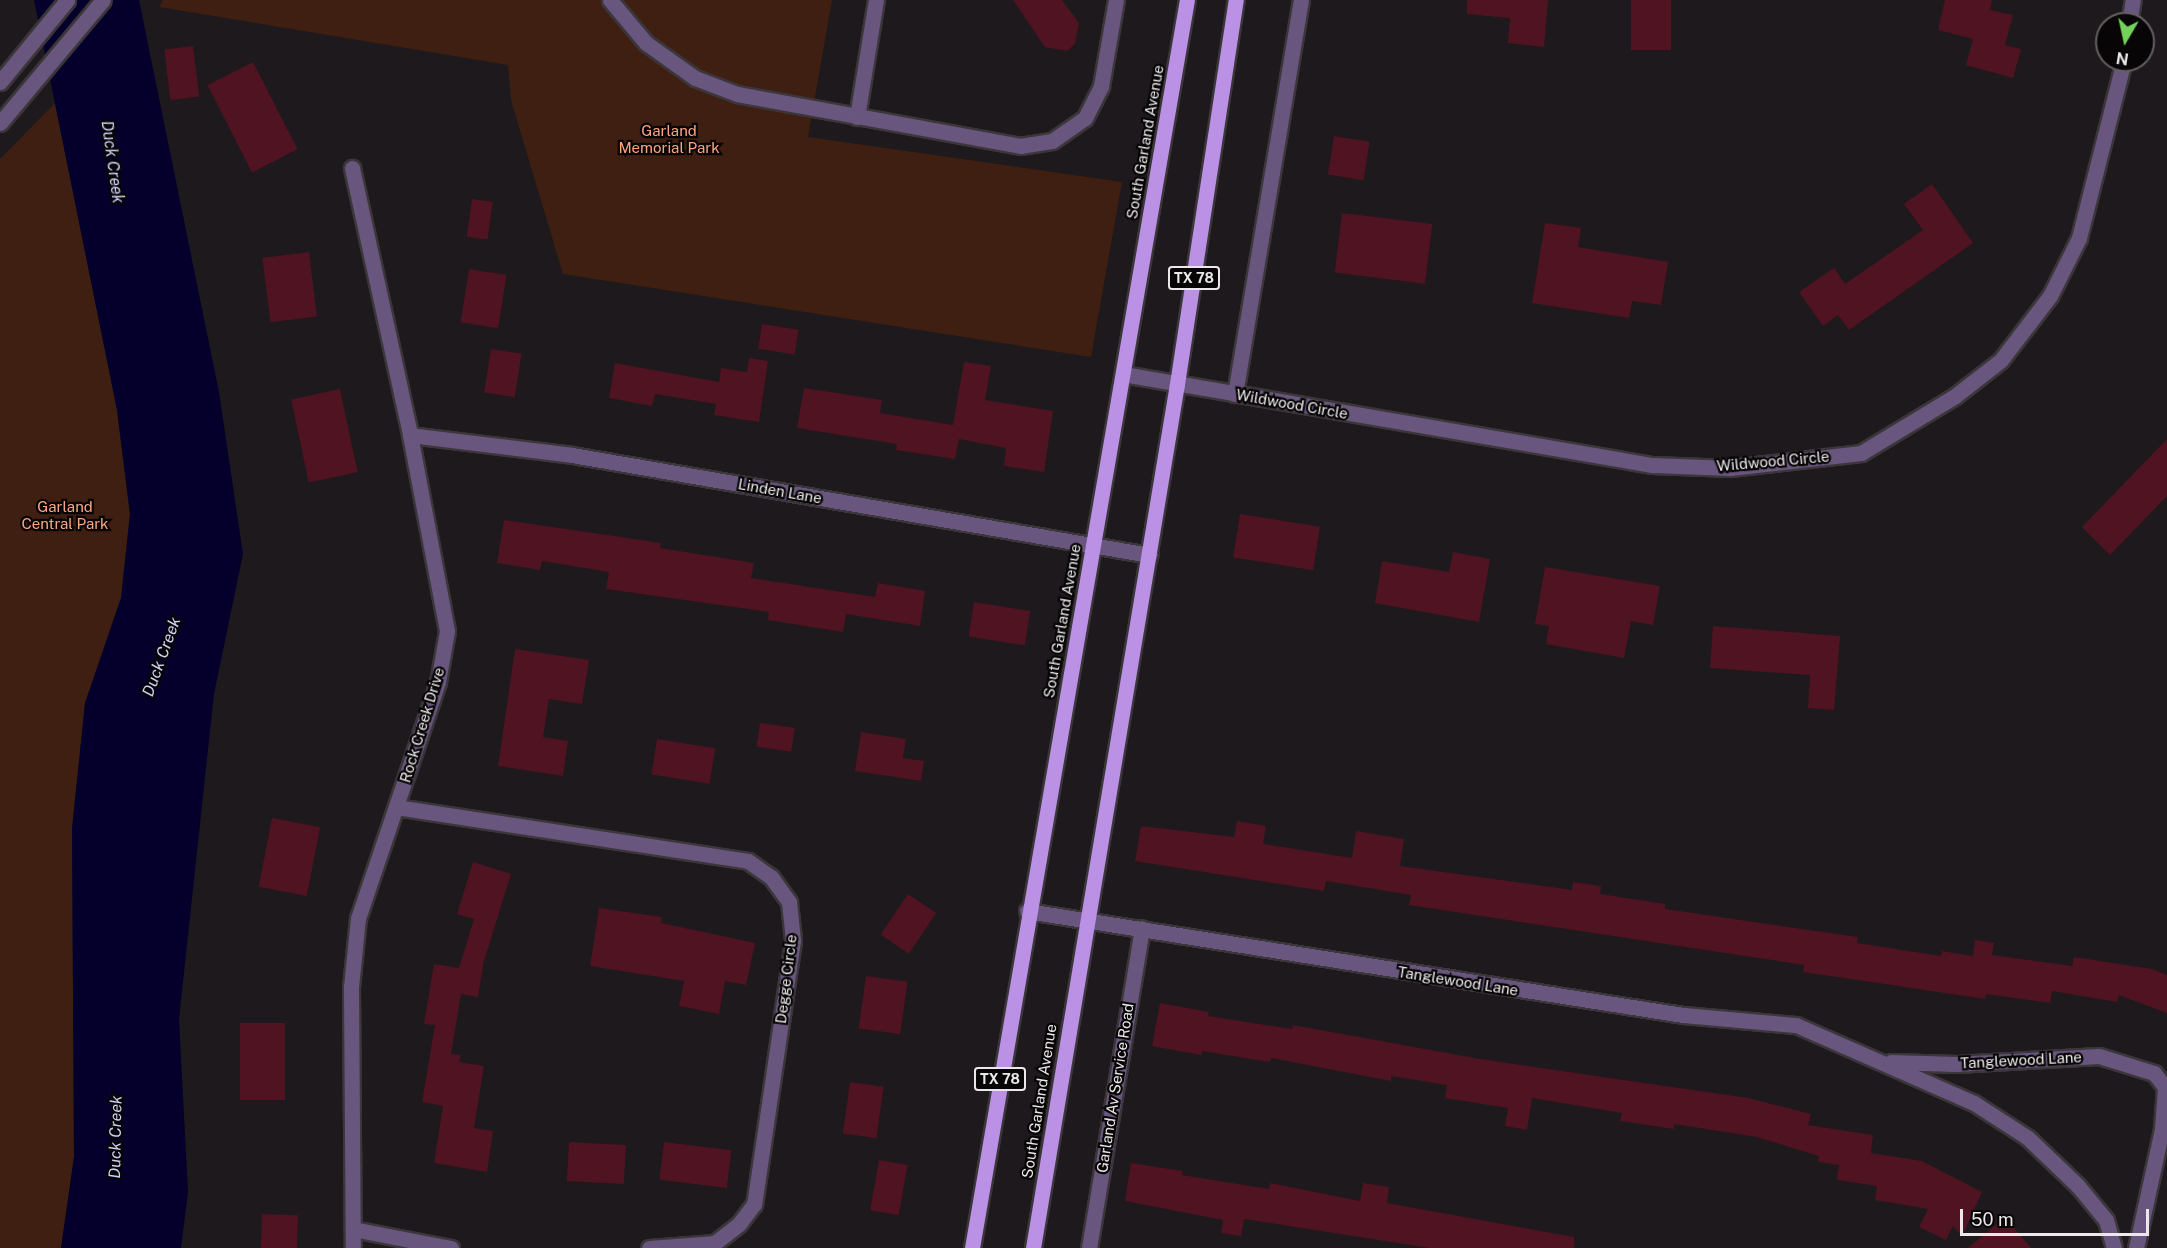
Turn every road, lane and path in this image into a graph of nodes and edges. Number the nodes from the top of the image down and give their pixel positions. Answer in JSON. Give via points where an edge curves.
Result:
{"nodes":[{"id":1,"x":67,"y":0,"type":"edge"},
{"id":2,"x":103,"y":0,"type":"edge"},
{"id":3,"x":610,"y":0,"type":"edge"},
{"id":4,"x":876,"y":0,"type":"edge"},
{"id":5,"x":1116,"y":0,"type":"edge"},
{"id":6,"x":1187,"y":0,"type":"edge"},
{"id":7,"x":1236,"y":0,"type":"edge"},
{"id":8,"x":1302,"y":0,"type":"edge"},
{"id":9,"x":2122,"y":72,"type":"edge"},
{"id":10,"x":0,"y":82,"type":"edge"},
{"id":11,"x":857,"y":117,"type":"junction"},
{"id":12,"x":0,"y":123,"type":"edge"},
{"id":13,"x":352,"y":168,"type":"dead end"},
{"id":14,"x":1123,"y":374,"type":"junction"},
{"id":15,"x":1177,"y":384,"type":"junction"},
{"id":16,"x":1235,"y":394,"type":"junction"},
{"id":17,"x":410,"y":435,"type":"junction"},
{"id":18,"x":1094,"y":547,"type":"junction"},
{"id":19,"x":1149,"y":555,"type":"junction"},
{"id":20,"x":396,"y":807,"type":"junction"},
{"id":21,"x":1027,"y":911,"type":"junction"},
{"id":22,"x":1088,"y":920,"type":"junction"},
{"id":23,"x":1142,"y":928,"type":"junction"},
{"id":24,"x":1884,"y":1062,"type":"junction"},
{"id":25,"x":353,"y":1229,"type":"junction"},
{"id":26,"x":353,"y":1248,"type":"edge"},
{"id":27,"x":451,"y":1248,"type":"edge"},
{"id":28,"x":649,"y":1248,"type":"edge"},
{"id":29,"x":972,"y":1248,"type":"edge"},
{"id":30,"x":1033,"y":1248,"type":"edge"},
{"id":31,"x":1089,"y":1248,"type":"edge"},
{"id":32,"x":2114,"y":1248,"type":"edge"},
{"id":33,"x":2136,"y":1248,"type":"edge"}],
"edges":[{"from":1,"to":10,"type":"street"},
{"from":2,"to":12,"type":"street"},
{"from":3,"to":11,"type":"street","via":[[646,43],[695,78],[737,93]]},
{"from":4,"to":11,"type":"street"},
{"from":5,"to":11,"type":"street","via":[[1101,86],[1085,118],[1052,141],[1020,146]]},
{"from":6,"to":14,"type":"main road","name":"South Garland Avenue","number":"TX 78"},
{"from":7,"to":15,"type":"main road","name":"South Garland Avenue","number":"TX 78"},
{"from":8,"to":16,"type":"street"},
{"from":9,"to":16,"type":"street","name":"Wildwood Circle","via":[[2079,238],[2050,296],[2001,360],[1955,396],[1861,453],[1730,468],[1653,465]]},
{"from":13,"to":17,"type":"street","name":"Rock Creek Drive"},
{"from":14,"to":15,"type":"street","name":"Wildwood Circle"},
{"from":14,"to":18,"type":"main road","name":"South Garland Avenue","number":"TX 78"},
{"from":15,"to":16,"type":"street","name":"Wildwood Circle"},
{"from":15,"to":19,"type":"main road","name":"South Garland Avenue","number":"TX 78"},
{"from":17,"to":18,"type":"street","name":"Linden Lane","via":[[572,455]]},
{"from":17,"to":20,"type":"street","name":"Rock Creek Drive","via":[[447,631],[438,682]]},
{"from":18,"to":19,"type":"street","name":"Linden Lane"},
{"from":18,"to":21,"type":"main road","name":"South Garland Avenue","number":"TX 78"},
{"from":19,"to":22,"type":"main road","name":"South Garland Avenue","number":"TX 78"},
{"from":20,"to":25,"type":"street","name":"Rock Creek Drive","via":[[358,918],[353,964]]},
{"from":20,"to":28,"type":"street","name":"Degge Circle","via":[[748,861],[771,877],[789,902],[793,941],[754,1204],[740,1224],[715,1243]]},
{"from":21,"to":22,"type":"street","name":"Tanglewood Lane"},
{"from":21,"to":29,"type":"main road","name":"South Garland Avenue","number":"TX 78"},
{"from":22,"to":23,"type":"street","name":"Tanglewood Lane"},
{"from":22,"to":30,"type":"main road","name":"South Garland Avenue","number":"TX 78"},
{"from":23,"to":24,"type":"street","name":"Tanglewood Lane","via":[[1638,1009],[1796,1025]]},
{"from":23,"to":31,"type":"street","name":"Garland Av Service Road"},
{"from":24,"to":32,"type":"street","name":"Tanglewood Lane","via":[[1974,1103],[2028,1138],[2078,1186],[2106,1220]]},
{"from":24,"to":33,"type":"street","name":"Tanglewood Lane","via":[[1956,1064],[2099,1056],[2154,1073],[2165,1088],[2162,1129]]},
{"from":25,"to":26,"type":"street","name":"Rock Creek Drive"},
{"from":25,"to":27,"type":"street"}]}
